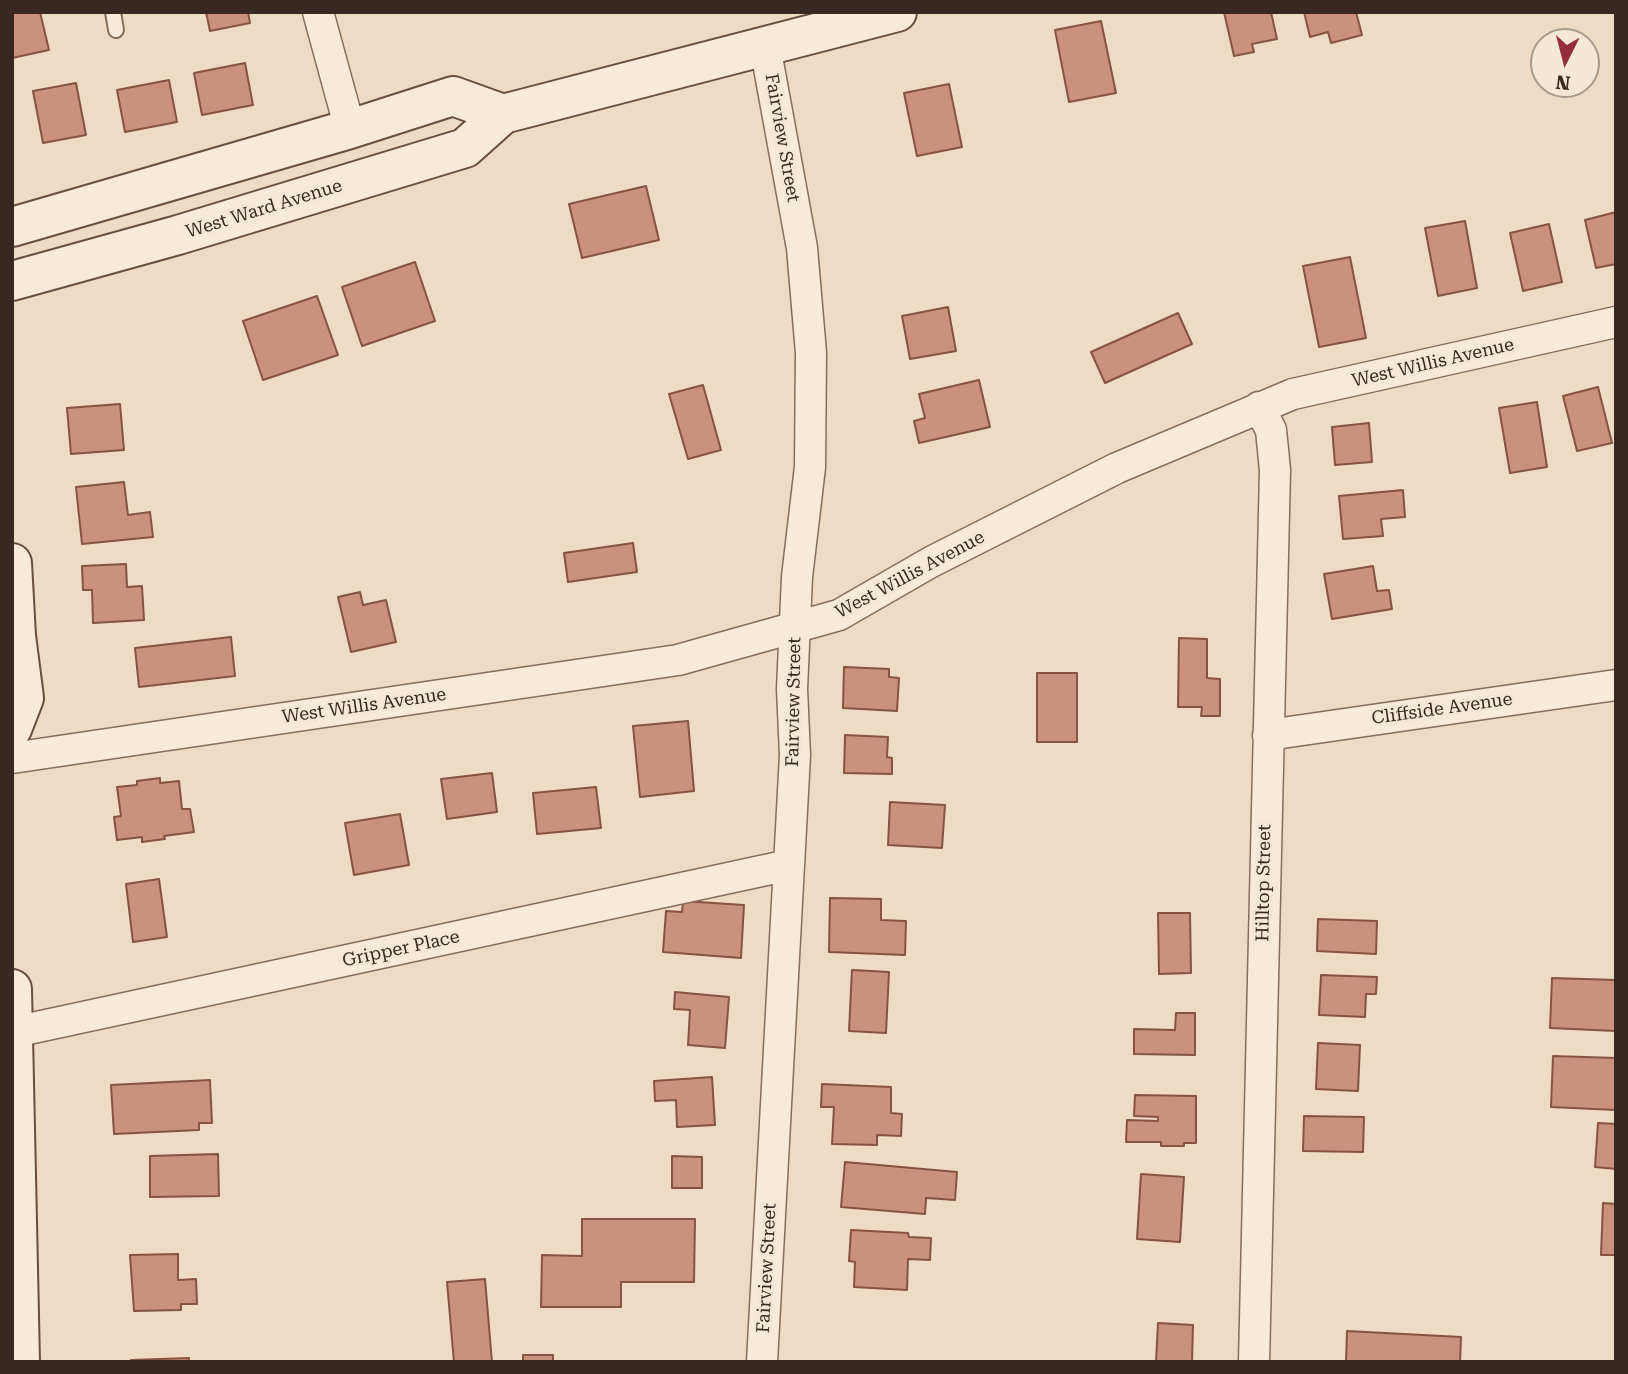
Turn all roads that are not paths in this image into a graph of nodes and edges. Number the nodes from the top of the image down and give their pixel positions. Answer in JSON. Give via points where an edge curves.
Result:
{"nodes":[{"id":1,"x":113,"y":12,"type":"edge"},
{"id":2,"x":318,"y":12,"type":"edge"},
{"id":3,"x":897,"y":12,"type":"edge"},
{"id":4,"x":116,"y":30,"type":"dead end"},
{"id":5,"x":765,"y":46,"type":"junction"},
{"id":6,"x":503,"y":114,"type":"junction"},
{"id":7,"x":350,"y":129,"type":"junction"},
{"id":8,"x":12,"y":227,"type":"edge"},
{"id":9,"x":12,"y":281,"type":"edge"},
{"id":10,"x":1616,"y":323,"type":"edge"},
{"id":11,"x":1259,"y":407,"type":"junction"},
{"id":12,"x":12,"y":564,"type":"edge"},
{"id":13,"x":796,"y":628,"type":"junction"},
{"id":14,"x":1616,"y":685,"type":"edge"},
{"id":15,"x":12,"y":729,"type":"edge"},
{"id":16,"x":1268,"y":734,"type":"junction"},
{"id":17,"x":12,"y":758,"type":"edge"},
{"id":18,"x":789,"y":865,"type":"junction"},
{"id":19,"x":12,"y":989,"type":"edge"},
{"id":20,"x":14,"y":1032,"type":"junction"},
{"id":21,"x":20,"y":1362,"type":"edge"},
{"id":22,"x":762,"y":1362,"type":"edge"},
{"id":23,"x":1254,"y":1362,"type":"edge"}],
"edges":[{"from":1,"to":4,"type":"lane"},
{"from":2,"to":7,"type":"street"},
{"from":3,"to":5,"type":"street","name":"West Ward Avenue","via":[[808,29]]},
{"from":5,"to":6,"type":"street","name":"West Ward Avenue"},
{"from":5,"to":13,"type":"street","name":"Fairview Street","via":[[802,248],[811,353],[810,467]]},
{"from":6,"to":7,"type":"street","via":[[453,96]]},
{"from":6,"to":9,"type":"street","name":"West Ward Avenue","via":[[465,148]]},
{"from":7,"to":8,"type":"street"},
{"from":10,"to":11,"type":"street","name":"West Willis Avenue","via":[[1293,394]]},
{"from":11,"to":13,"type":"street","name":"West Willis Avenue","via":[[1116,468],[931,562],[839,615]]},
{"from":11,"to":16,"type":"street","name":"Hilltop Street","via":[[1271,430],[1275,470]]},
{"from":12,"to":15,"type":"street","via":[[24,698]]},
{"from":13,"to":17,"type":"street","name":"West Willis Avenue","via":[[678,660]]},
{"from":13,"to":18,"type":"street","name":"Fairview Street"},
{"from":14,"to":16,"type":"street","name":"Cliffside Avenue"},
{"from":16,"to":23,"type":"street","name":"Hilltop Street"},
{"from":18,"to":20,"type":"street","name":"Gripper Place"},
{"from":18,"to":22,"type":"street","name":"Fairview Street"},
{"from":19,"to":20,"type":"street"},
{"from":20,"to":21,"type":"street"}]}
